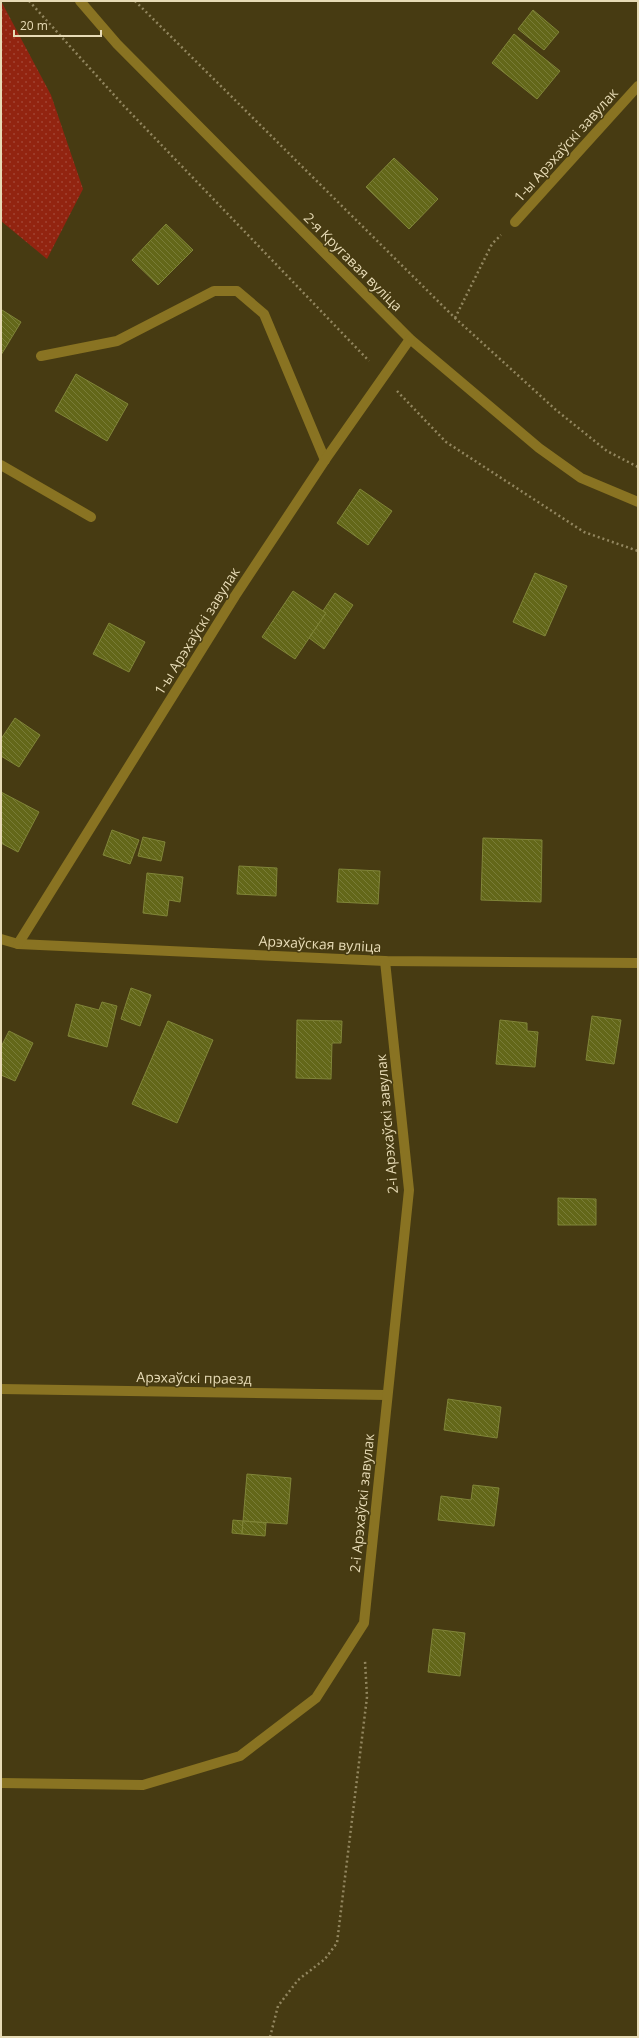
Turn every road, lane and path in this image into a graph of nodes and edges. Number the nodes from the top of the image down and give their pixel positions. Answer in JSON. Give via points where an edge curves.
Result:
{"nodes":[{"id":1,"x":29,"y":1,"type":"edge"},
{"id":2,"x":80,"y":1,"type":"edge"},
{"id":3,"x":135,"y":1,"type":"edge"},
{"id":4,"x":638,"y":86,"type":"edge"},
{"id":5,"x":515,"y":222,"type":"joint"},
{"id":6,"x":455,"y":318,"type":"junction"},
{"id":7,"x":410,"y":339,"type":"junction"},
{"id":8,"x":41,"y":356,"type":"dead end"},
{"id":9,"x":384,"y":377,"type":"junction"},
{"id":10,"x":325,"y":460,"type":"junction"},
{"id":11,"x":1,"y":465,"type":"edge"},
{"id":12,"x":638,"y":467,"type":"edge"},
{"id":13,"x":638,"y":502,"type":"edge"},
{"id":14,"x":90,"y":517,"type":"dead end"},
{"id":15,"x":638,"y":551,"type":"edge"},
{"id":16,"x":1,"y":939,"type":"edge"},
{"id":17,"x":18,"y":944,"type":"junction"},
{"id":18,"x":384,"y":961,"type":"junction"},
{"id":19,"x":638,"y":963,"type":"edge"},
{"id":20,"x":1,"y":1389,"type":"edge"},
{"id":21,"x":387,"y":1395,"type":"junction"},
{"id":22,"x":365,"y":1660,"type":"dead end"},
{"id":23,"x":1,"y":1783,"type":"edge"},
{"id":24,"x":270,"y":2037,"type":"edge"}],
"edges":[{"from":1,"to":9,"type":"path","via":[[124,106]]},
{"from":2,"to":7,"type":"street","name":"2-я Кругавая вуліца","via":[[117,44]]},
{"from":3,"to":6,"type":"path"},
{"from":4,"to":5,"type":"street","name":"1-ы Арэхаўскі завулак"},
{"from":5,"to":6,"type":"path","via":[[492,244]]},
{"from":6,"to":12,"type":"path","via":[[556,410],[606,451]]},
{"from":7,"to":9,"type":"street","name":"1-ы Арэхаўскі завулак"},
{"from":7,"to":13,"type":"street","name":"2-я Кругавая вуліца","via":[[539,448],[581,478]]},
{"from":8,"to":10,"type":"street","via":[[117,341],[214,291],[237,291],[264,314]]},
{"from":9,"to":10,"type":"street","name":"1-ы Арэхаўскі завулак"},
{"from":9,"to":15,"type":"path","via":[[446,442],[584,532]]},
{"from":10,"to":17,"type":"street","name":"1-ы Арэхаўскі завулак","via":[[235,596]]},
{"from":11,"to":14,"type":"street"},
{"from":16,"to":17,"type":"street","name":"Арэхаўская вуліца"},
{"from":17,"to":18,"type":"street","name":"Арэхаўская вуліца"},
{"from":18,"to":19,"type":"street","name":"Арэхаўская вуліца"},
{"from":18,"to":21,"type":"street","name":"2-і Арэхаўскі завулак","via":[[409,1190]]},
{"from":20,"to":21,"type":"street","name":"Арэхаўскі праезд"},
{"from":21,"to":23,"type":"street","name":"2-і Арэхаўскі завулак","via":[[364,1623],[316,1698],[240,1756],[143,1785]]},
{"from":22,"to":24,"type":"path","via":[[367,1697],[337,1943],[325,1959],[298,1980],[278,2006]]}]}
